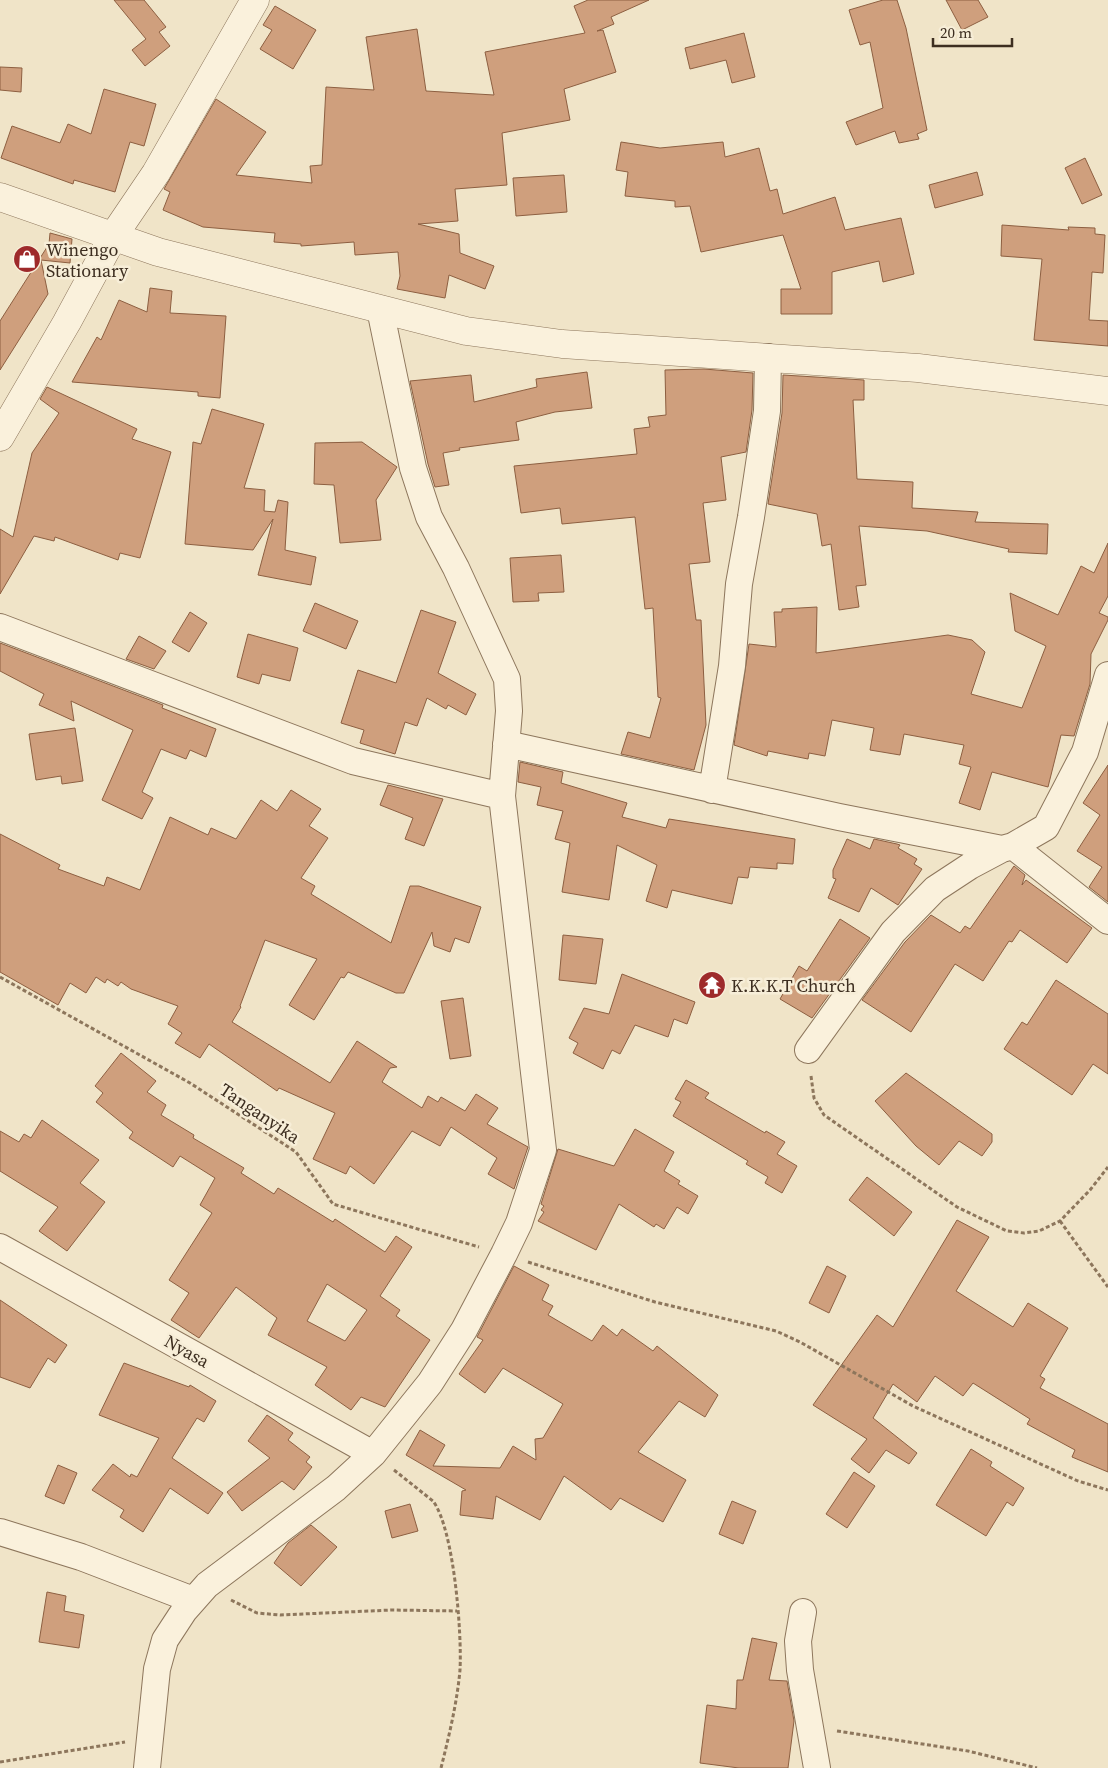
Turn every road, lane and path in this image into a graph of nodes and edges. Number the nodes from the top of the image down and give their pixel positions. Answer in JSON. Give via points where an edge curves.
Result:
{"nodes":[{"id":1,"x":255,"y":0,"type":"edge"},
{"id":2,"x":0,"y":197,"type":"edge"},
{"id":3,"x":114,"y":235,"type":"junction"},
{"id":4,"x":380,"y":309,"type":"junction"},
{"id":5,"x":768,"y":357,"type":"junction"},
{"id":6,"x":1108,"y":391,"type":"edge"},
{"id":7,"x":0,"y":437,"type":"edge"},
{"id":8,"x":0,"y":627,"type":"edge"},
{"id":9,"x":1108,"y":675,"type":"edge"},
{"id":10,"x":506,"y":744,"type":"junction"},
{"id":11,"x":712,"y":790,"type":"junction"},
{"id":12,"x":502,"y":796,"type":"junction"},
{"id":13,"x":1007,"y":848,"type":"junction"},
{"id":14,"x":1108,"y":921,"type":"edge"},
{"id":15,"x":0,"y":977,"type":"edge"},
{"id":16,"x":808,"y":1050,"type":"joint"},
{"id":17,"x":1108,"y":1167,"type":"edge"},
{"id":18,"x":1060,"y":1221,"type":"junction"},
{"id":19,"x":0,"y":1247,"type":"edge"},
{"id":20,"x":504,"y":1254,"type":"junction"},
{"id":21,"x":1108,"y":1287,"type":"edge"},
{"id":22,"x":373,"y":1454,"type":"junction"},
{"id":23,"x":1108,"y":1490,"type":"edge"},
{"id":24,"x":0,"y":1532,"type":"edge"},
{"id":25,"x":200,"y":1592,"type":"junction"},
{"id":26,"x":457,"y":1611,"type":"junction"},
{"id":27,"x":803,"y":1612,"type":"dead end"},
{"id":28,"x":809,"y":1728,"type":"junction"},
{"id":29,"x":150,"y":1738,"type":"junction"},
{"id":30,"x":0,"y":1762,"type":"edge"},
{"id":31,"x":147,"y":1768,"type":"edge"},
{"id":32,"x":440,"y":1768,"type":"edge"},
{"id":33,"x":817,"y":1768,"type":"edge"},
{"id":34,"x":1037,"y":1768,"type":"edge"}],
"edges":[{"from":1,"to":3,"type":"street","via":[[156,173]]},
{"from":2,"to":3,"type":"street"},
{"from":3,"to":4,"type":"street","via":[[158,252]]},
{"from":3,"to":7,"type":"street"},
{"from":4,"to":5,"type":"street","via":[[466,330],[562,344]]},
{"from":4,"to":10,"type":"street","via":[[413,468],[429,517],[507,679]]},
{"from":5,"to":6,"type":"street","via":[[918,368]]},
{"from":5,"to":11,"type":"street","via":[[767,412],[739,584],[732,666]]},
{"from":8,"to":12,"type":"street","via":[[353,761]]},
{"from":9,"to":13,"type":"street","via":[[1085,752],[1046,827]]},
{"from":10,"to":11,"type":"street"},
{"from":10,"to":12,"type":"street"},
{"from":11,"to":13,"type":"street"},
{"from":12,"to":20,"type":"street","via":[[543,1150],[522,1214]]},
{"from":13,"to":14,"type":"street"},
{"from":13,"to":16,"type":"street","via":[[970,866],[935,889],[893,932]]},
{"from":15,"to":20,"type":"path","name":"Tanganyika","via":[[190,1083],[296,1152],[333,1204]]},
{"from":16,"to":18,"type":"path","via":[[814,1098],[824,1115],[958,1207],[1007,1231],[1039,1231]]},
{"from":17,"to":18,"type":"path"},
{"from":18,"to":21,"type":"path"},
{"from":19,"to":22,"type":"street","name":"Nyasa"},
{"from":20,"to":22,"type":"street","via":[[464,1330],[430,1383]]},
{"from":20,"to":23,"type":"path","name":"Tanganyika","via":[[655,1302],[776,1331],[922,1410],[1078,1481]]},
{"from":22,"to":25,"type":"street","via":[[336,1488]]},
{"from":22,"to":26,"type":"path","via":[[438,1506],[447,1533]]},
{"from":24,"to":25,"type":"street"},
{"from":25,"to":26,"type":"path","via":[[257,1613],[280,1615]]},
{"from":25,"to":29,"type":"street","via":[[165,1640],[157,1669]]},
{"from":26,"to":32,"type":"path","via":[[460,1669],[454,1712]]},
{"from":27,"to":28,"type":"street","via":[[798,1640]]},
{"from":28,"to":33,"type":"street"},
{"from":28,"to":34,"type":"path","via":[[968,1751]]},
{"from":29,"to":30,"type":"path"},
{"from":29,"to":31,"type":"street"}]}
